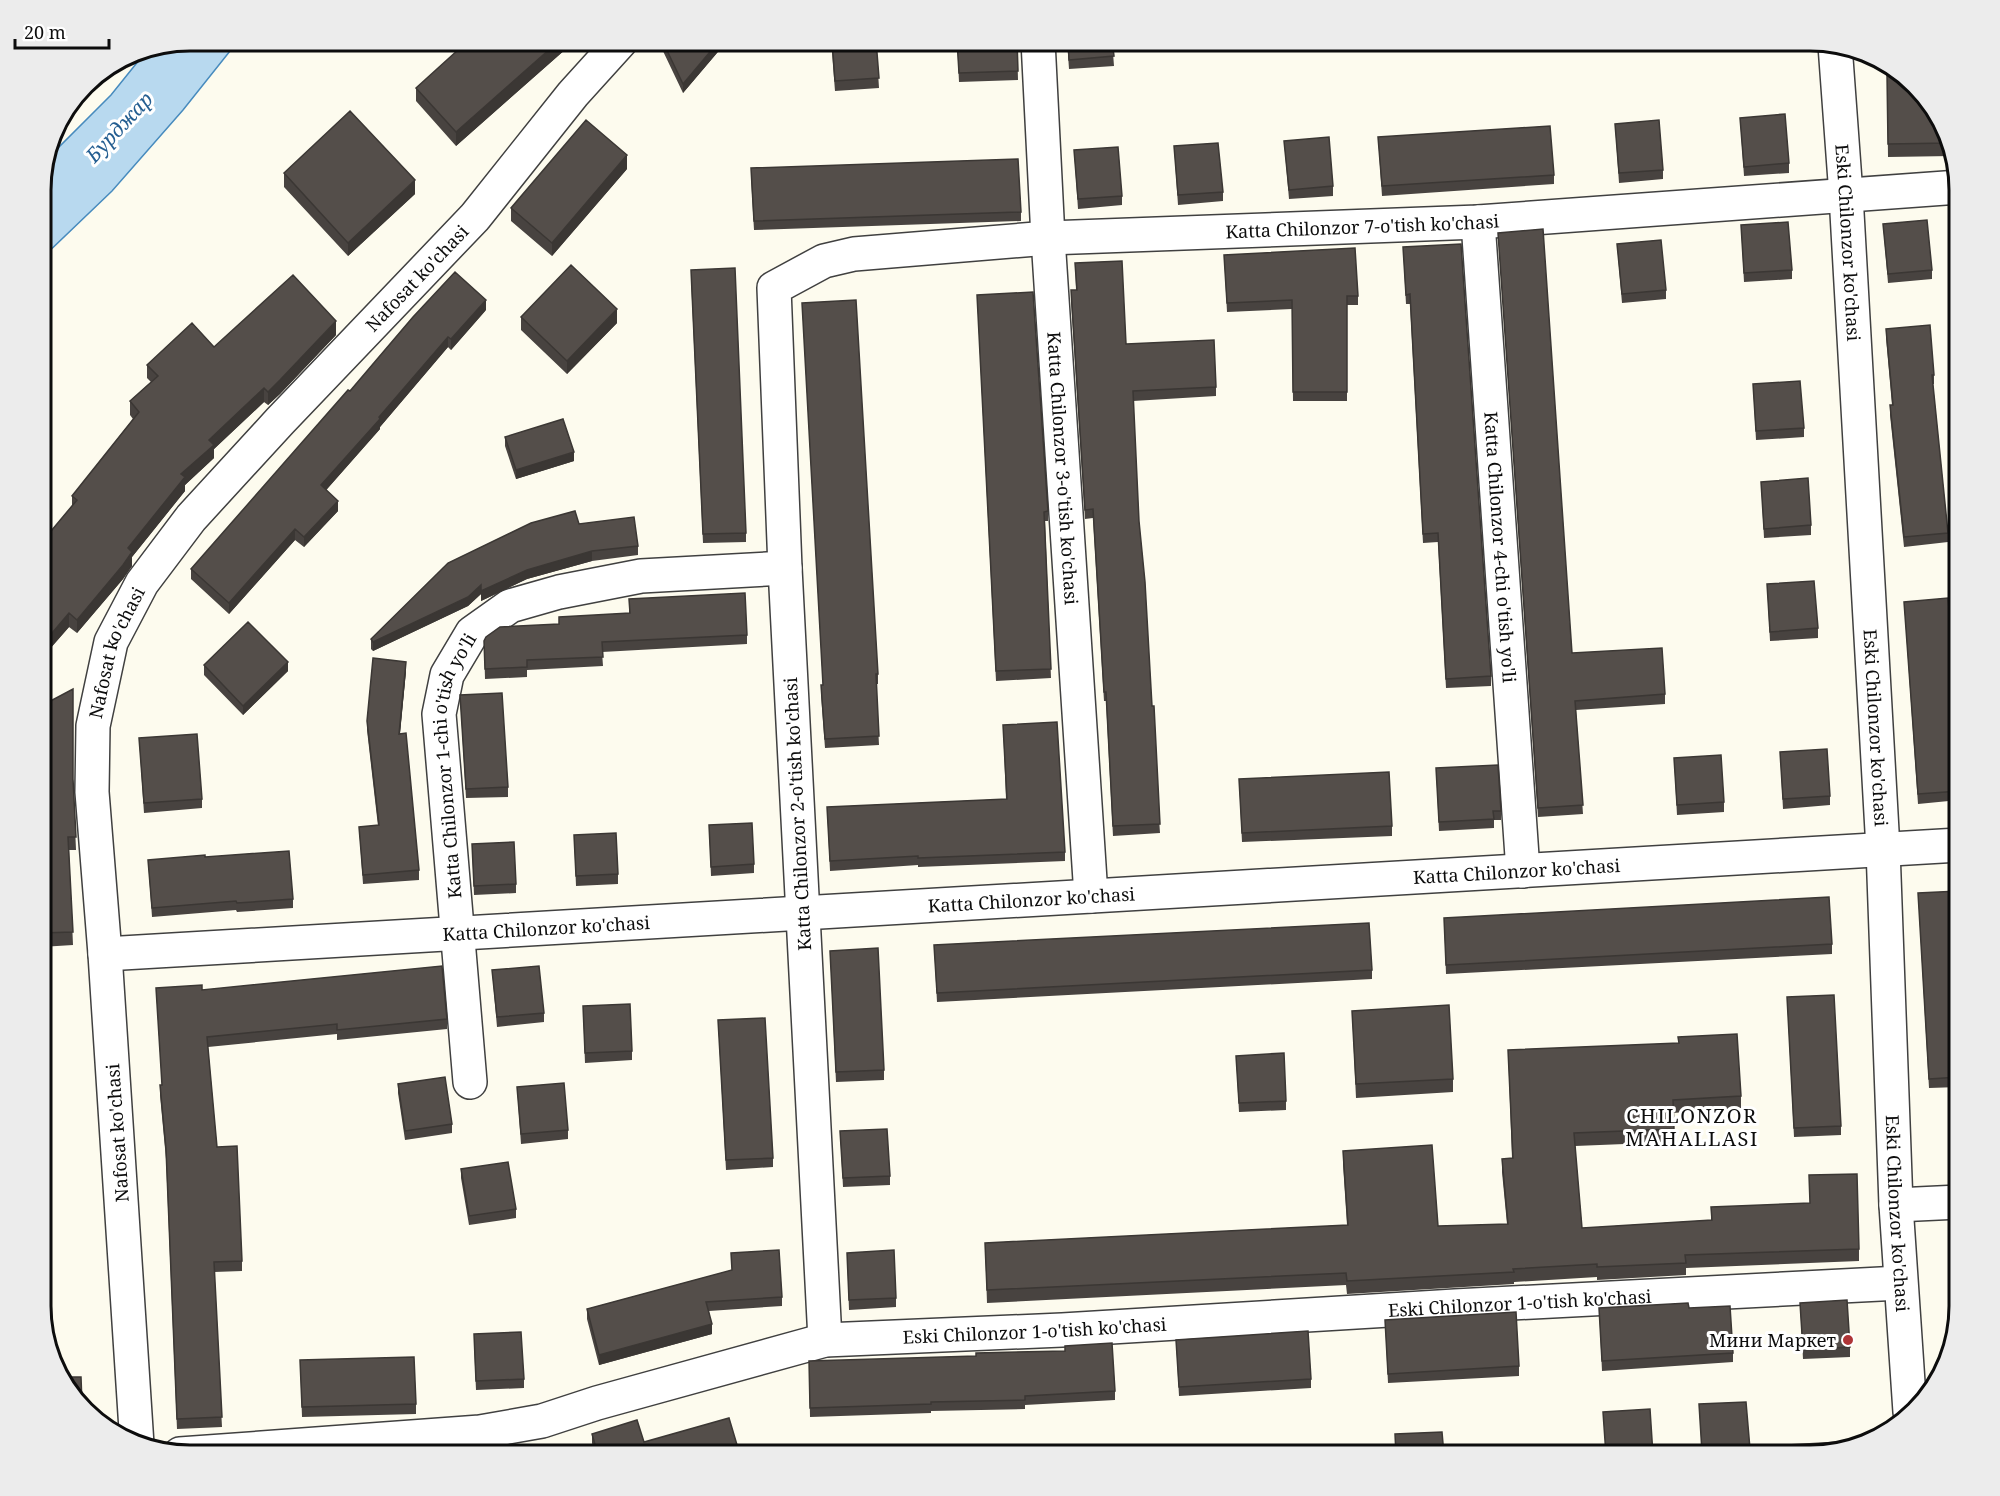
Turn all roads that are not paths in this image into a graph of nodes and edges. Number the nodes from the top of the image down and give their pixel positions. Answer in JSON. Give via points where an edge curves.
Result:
{"nodes":[{"id":1,"x":611,"y":51,"type":"edge"},
{"id":2,"x":1039,"y":51,"type":"edge"},
{"id":3,"x":1836,"y":54,"type":"edge"},
{"id":4,"x":1949,"y":188,"type":"edge"},
{"id":5,"x":1846,"y":195,"type":"junction"},
{"id":6,"x":1478,"y":222,"type":"junction"},
{"id":7,"x":1048,"y":238,"type":"junction"},
{"id":8,"x":774,"y":288,"type":"joint"},
{"id":9,"x":784,"y":568,"type":"junction"},
{"id":10,"x":1949,"y":846,"type":"edge"},
{"id":11,"x":1883,"y":849,"type":"junction"},
{"id":12,"x":1522,"y":871,"type":"junction"},
{"id":13,"x":1091,"y":896,"type":"junction"},
{"id":14,"x":802,"y":913,"type":"junction"},
{"id":15,"x":457,"y":933,"type":"junction"},
{"id":16,"x":105,"y":954,"type":"junction"},
{"id":17,"x":470,"y":1082,"type":"dead end"},
{"id":18,"x":1949,"y":1202,"type":"edge"},
{"id":19,"x":1896,"y":1205,"type":"junction"},
{"id":20,"x":1900,"y":1283,"type":"junction"},
{"id":21,"x":825,"y":1340,"type":"junction"},
{"id":22,"x":1909,"y":1403,"type":"edge"},
{"id":23,"x":136,"y":1434,"type":"edge"},
{"id":24,"x":303,"y":1445,"type":"edge"}],
"edges":[{"from":1,"to":16,"type":"street","name":"Nafosat ko'chasi","via":[[475,217],[191,518],[142,582],[111,642],[93,726],[92,792]]},
{"from":2,"to":7,"type":"street","name":"Katta Chilonzor 3-o'tish ko'chasi"},
{"from":3,"to":5,"type":"street","name":"Eski Chilonzor ko'chasi"},
{"from":4,"to":5,"type":"street","name":"Katta Chilonzor 7-o'tish ko'chasi"},
{"from":5,"to":6,"type":"street","name":"Katta Chilonzor 7-o'tish ko'chasi"},
{"from":5,"to":11,"type":"street","name":"Eski Chilonzor ko'chasi"},
{"from":6,"to":7,"type":"street","name":"Katta Chilonzor 7-o'tish ko'chasi"},
{"from":6,"to":12,"type":"street","name":"Katta Chilonzor 4-chi o'tish yo'li"},
{"from":7,"to":8,"type":"street","name":"Katta Chilonzor 7-o'tish ko'chasi","via":[[854,254],[824,261]]},
{"from":7,"to":13,"type":"street","name":"Katta Chilonzor 3-o'tish ko'chasi"},
{"from":8,"to":9,"type":"street","name":"Katta Chilonzor 2-o'tish ko'chasi"},
{"from":9,"to":14,"type":"street","name":"Katta Chilonzor 2-o'tish ko'chasi"},
{"from":9,"to":15,"type":"street","name":"Katta Chilonzor 1-chi o'tish yo'li","via":[[641,576],[601,583],[510,606],[472,633],[447,675],[439,714]]},
{"from":10,"to":11,"type":"street","name":"Katta Chilonzor ko'chasi"},
{"from":11,"to":12,"type":"street","name":"Katta Chilonzor ko'chasi"},
{"from":11,"to":19,"type":"street","name":"Eski Chilonzor ko'chasi"},
{"from":12,"to":13,"type":"street","name":"Katta Chilonzor ko'chasi"},
{"from":13,"to":14,"type":"street","name":"Katta Chilonzor ko'chasi"},
{"from":14,"to":15,"type":"street","name":"Katta Chilonzor ko'chasi"},
{"from":14,"to":21,"type":"street","name":"Katta Chilonzor 2-o'tish ko'chasi"},
{"from":15,"to":16,"type":"street","name":"Katta Chilonzor ko'chasi"},
{"from":15,"to":17,"type":"street","name":"Katta Chilonzor 1-chi o'tish yo'li"},
{"from":16,"to":23,"type":"street","name":"Nafosat ko'chasi"},
{"from":18,"to":19,"type":"street"},
{"from":19,"to":20,"type":"street","name":"Eski Chilonzor ko'chasi"},
{"from":20,"to":21,"type":"street","name":"Eski Chilonzor 1-o'tish ko'chasi","via":[[1073,1330]]},
{"from":20,"to":22,"type":"street","name":"Eski Chilonzor ko'chasi"},
{"from":21,"to":24,"type":"street","name":"Eski Chilonzor 1-o'tish ko'chasi","via":[[597,1402],[542,1421],[480,1432]]}]}
